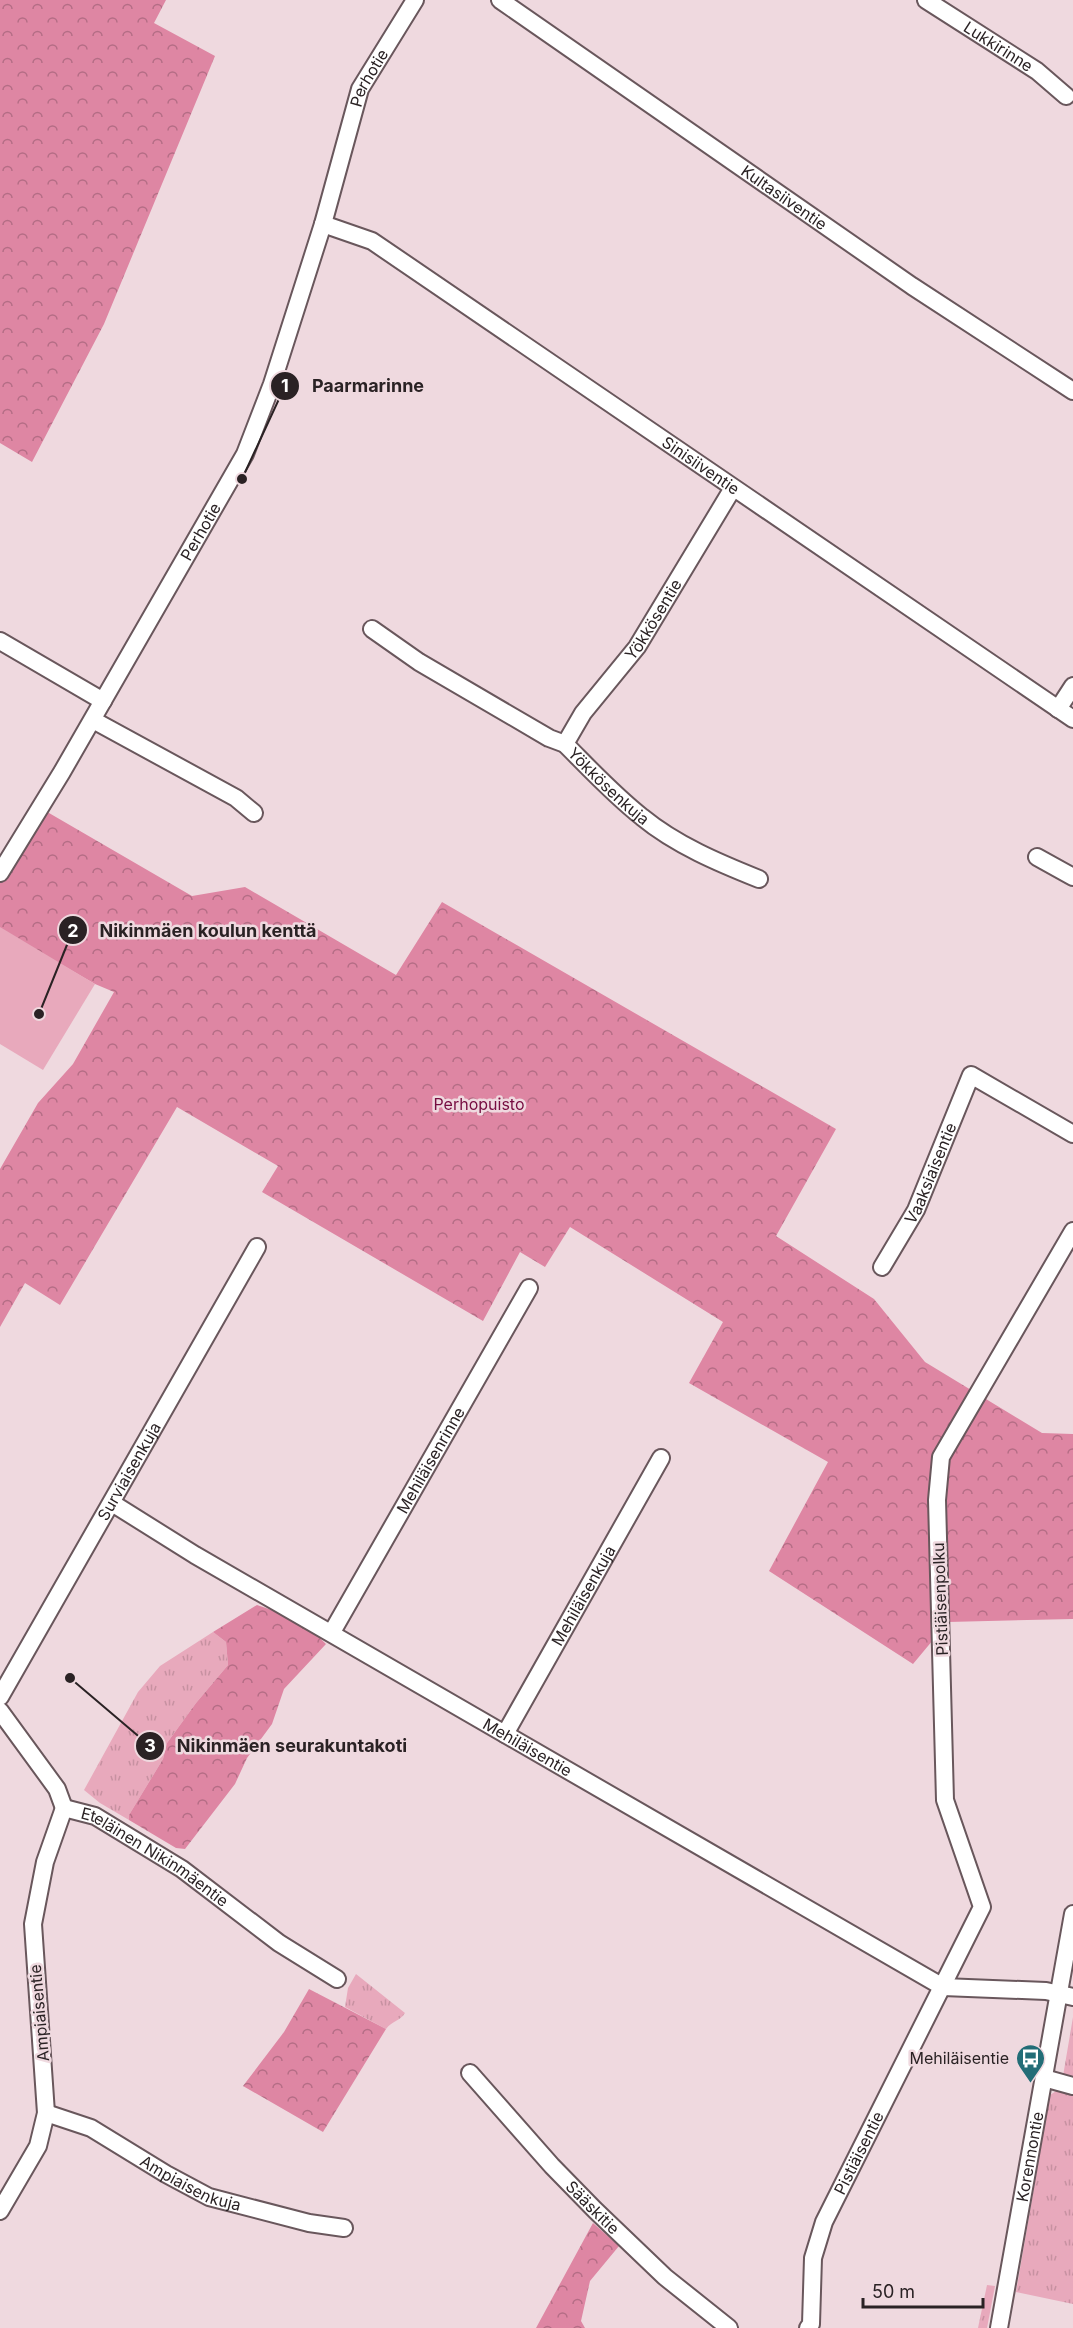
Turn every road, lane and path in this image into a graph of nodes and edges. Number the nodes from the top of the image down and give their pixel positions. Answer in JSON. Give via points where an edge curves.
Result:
{"nodes":[{"id":1,"x":415,"y":0,"type":"edge"},
{"id":2,"x":500,"y":0,"type":"edge"},
{"id":3,"x":926,"y":0,"type":"edge"},
{"id":4,"x":1066,"y":96,"type":"dead end"},
{"id":5,"x":323,"y":224,"type":"junction"},
{"id":6,"x":1073,"y":391,"type":"edge"},
{"id":7,"x":733,"y":488,"type":"junction"},
{"id":8,"x":372,"y":629,"type":"dead end"},
{"id":9,"x":0,"y":641,"type":"edge"},
{"id":10,"x":1073,"y":686,"type":"edge"},
{"id":11,"x":103,"y":701,"type":"junction"},
{"id":12,"x":1058,"y":709,"type":"junction"},
{"id":13,"x":1073,"y":719,"type":"edge"},
{"id":14,"x":93,"y":720,"type":"junction"},
{"id":15,"x":565,"y":744,"type":"junction"},
{"id":16,"x":254,"y":813,"type":"dead end"},
{"id":17,"x":1037,"y":857,"type":"dead end"},
{"id":18,"x":0,"y":873,"type":"edge"},
{"id":19,"x":1073,"y":877,"type":"edge"},
{"id":20,"x":759,"y":879,"type":"dead end"},
{"id":21,"x":1073,"y":1134,"type":"edge"},
{"id":22,"x":1073,"y":1231,"type":"edge"},
{"id":23,"x":257,"y":1247,"type":"dead end"},
{"id":24,"x":882,"y":1268,"type":"dead end"},
{"id":25,"x":529,"y":1288,"type":"dead end"},
{"id":26,"x":661,"y":1458,"type":"dead end"},
{"id":27,"x":112,"y":1503,"type":"junction"},
{"id":28,"x":332,"y":1632,"type":"junction"},
{"id":29,"x":0,"y":1697,"type":"edge"},
{"id":30,"x":0,"y":1711,"type":"edge"},
{"id":31,"x":505,"y":1734,"type":"junction"},
{"id":32,"x":64,"y":1808,"type":"junction"},
{"id":33,"x":1073,"y":1914,"type":"edge"},
{"id":34,"x":337,"y":1979,"type":"dead end"},
{"id":35,"x":943,"y":1987,"type":"junction"},
{"id":36,"x":1065,"y":1995,"type":"edge"},
{"id":37,"x":470,"y":2073,"type":"dead end"},
{"id":38,"x":1044,"y":2078,"type":"junction"},
{"id":39,"x":1073,"y":2086,"type":"edge"},
{"id":40,"x":46,"y":2113,"type":"junction"},
{"id":41,"x":0,"y":2211,"type":"edge"},
{"id":42,"x":344,"y":2228,"type":"dead end"},
{"id":43,"x":729,"y":2328,"type":"edge"},
{"id":44,"x":808,"y":2328,"type":"edge"},
{"id":45,"x":999,"y":2328,"type":"edge"}],
"edges":[{"from":1,"to":5,"type":"street","name":"Perhotie","via":[[360,89]]},
{"from":2,"to":6,"type":"street","name":"Kultasiiventie","via":[[912,286]]},
{"from":3,"to":4,"type":"street","name":"Lukkirinne","via":[[1037,71]]},
{"from":5,"to":7,"type":"street","name":"Sinisiiventie","via":[[372,241]]},
{"from":5,"to":11,"type":"street","name":"Perhotie","via":[[272,384],[245,454]]},
{"from":7,"to":12,"type":"street","name":"Sinisiiventie"},
{"from":7,"to":15,"type":"street","name":"Yökkösentie","via":[[637,646],[583,713]]},
{"from":8,"to":15,"type":"street","name":"Yökkösenkuja","via":[[419,662]]},
{"from":9,"to":11,"type":"street"},
{"from":10,"to":12,"type":"street"},
{"from":11,"to":14,"type":"street","name":"Perhotie"},
{"from":12,"to":13,"type":"street","name":"Sinisiiventie"},
{"from":14,"to":16,"type":"street","via":[[236,798]]},
{"from":14,"to":18,"type":"street","name":"Perhotie"},
{"from":15,"to":20,"type":"street","name":"Yökkösenkuja","via":[[642,818],[723,865]]},
{"from":17,"to":19,"type":"street"},
{"from":21,"to":24,"type":"street","name":"Vaaksiaisentie","via":[[971,1075],[916,1210]]},
{"from":22,"to":35,"type":"street","name":"Pistiäisenpolku","via":[[941,1457],[937,1500],[945,1800],[981,1907]]},
{"from":23,"to":27,"type":"street","name":"Surviaisenkuja"},
{"from":25,"to":28,"type":"street","name":"Mehiläisenrinne"},
{"from":26,"to":31,"type":"street","name":"Mehiläisenkuja"},
{"from":27,"to":28,"type":"street","name":"Mehiläisentie"},
{"from":27,"to":29,"type":"street","name":"Surviaisenkuja"},
{"from":28,"to":31,"type":"street","name":"Mehiläisentie"},
{"from":30,"to":32,"type":"street","name":"Eteläinen Nikinmäentie","via":[[57,1788]]},
{"from":31,"to":35,"type":"street","name":"Mehiläisentie"},
{"from":32,"to":34,"type":"street","name":"Eteläinen Nikinmäentie","via":[[95,1816],[182,1869],[279,1943]]},
{"from":32,"to":40,"type":"street","name":"Ampiaisentie","via":[[45,1862],[33,1924]]},
{"from":33,"to":36,"type":"street","name":"Korennontie"},
{"from":35,"to":36,"type":"street"},
{"from":35,"to":44,"type":"street","name":"Pistiäisentie","via":[[824,2222],[813,2258]]},
{"from":36,"to":38,"type":"street","name":"Korennontie"},
{"from":37,"to":43,"type":"street","name":"Sääskitie","via":[[595,2210],[665,2277]]},
{"from":38,"to":39,"type":"street"},
{"from":38,"to":45,"type":"street","name":"Korennontie"},
{"from":40,"to":41,"type":"street","name":"Ampiaisentie","via":[[38,2146]]},
{"from":40,"to":42,"type":"street","name":"Ampiaisenkuja","via":[[91,2128],[209,2197]]}]}
